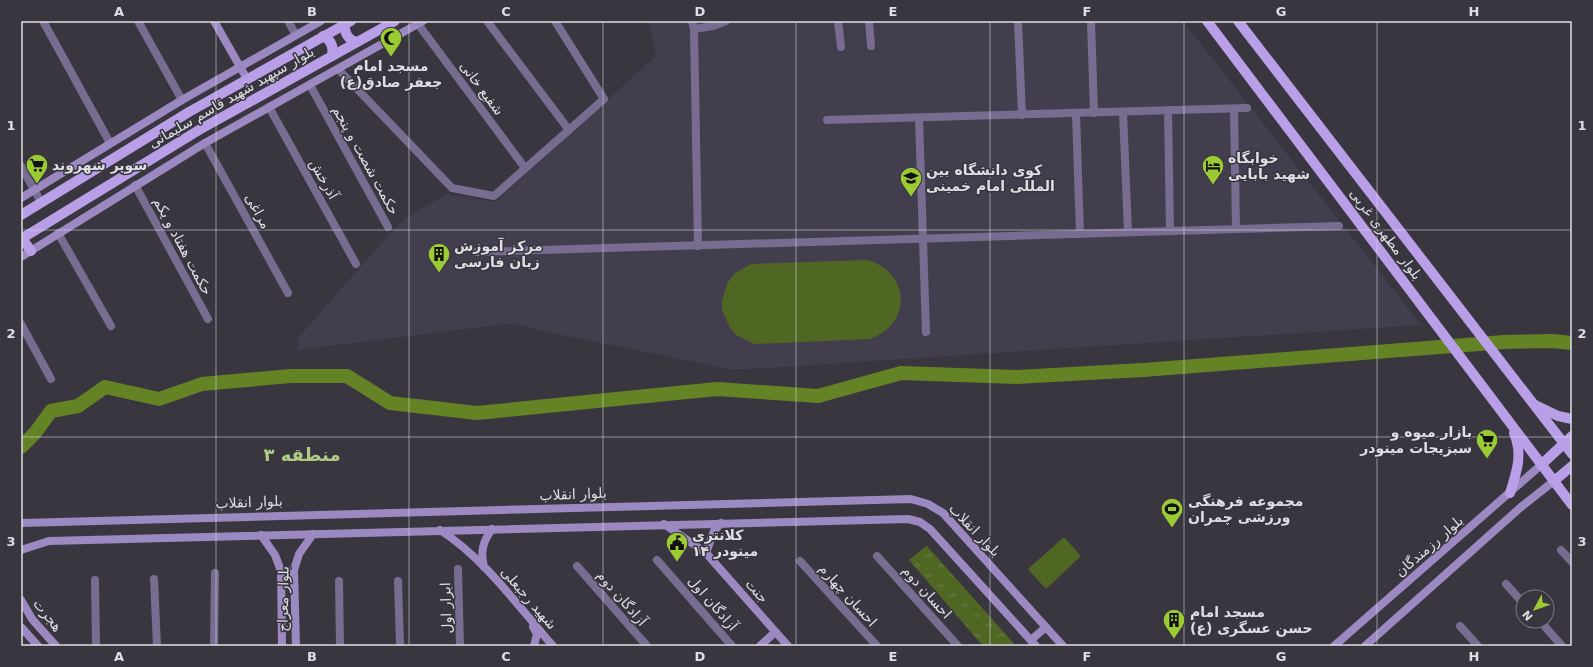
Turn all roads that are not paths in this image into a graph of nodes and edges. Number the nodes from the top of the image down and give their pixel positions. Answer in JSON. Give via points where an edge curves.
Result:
{"nodes":[{"id":1,"x":43,"y":21,"type":"edge"},
{"id":2,"x":138,"y":21,"type":"edge"},
{"id":3,"x":214,"y":21,"type":"edge"},
{"id":4,"x":288,"y":21,"type":"edge"},
{"id":5,"x":321,"y":21,"type":"edge"},
{"id":6,"x":395,"y":21,"type":"edge"},
{"id":7,"x":487,"y":21,"type":"edge"},
{"id":8,"x":556,"y":21,"type":"edge"},
{"id":9,"x":726,"y":21,"type":"edge"},
{"id":10,"x":838,"y":21,"type":"edge"},
{"id":11,"x":869,"y":21,"type":"edge"},
{"id":12,"x":1018,"y":21,"type":"edge"},
{"id":13,"x":1091,"y":21,"type":"edge"},
{"id":14,"x":1201,"y":21,"type":"edge"},
{"id":15,"x":1207,"y":21,"type":"edge"},
{"id":16,"x":1238,"y":21,"type":"edge"},
{"id":17,"x":1243,"y":21,"type":"edge"},
{"id":18,"x":420,"y":22,"type":"edge"},
{"id":19,"x":348,"y":23,"type":"edge"},
{"id":20,"x":693,"y":25,"type":"edge"},
{"id":21,"x":381,"y":29,"type":"junction"},
{"id":22,"x":296,"y":35,"type":"junction"},
{"id":23,"x":398,"y":35,"type":"junction"},
{"id":24,"x":323,"y":36,"type":"junction"},
{"id":25,"x":357,"y":42,"type":"junction"},
{"id":26,"x":841,"y":46,"type":"dead end"},
{"id":27,"x":871,"y":46,"type":"dead end"},
{"id":28,"x":1260,"y":50,"type":"junction"},
{"id":29,"x":332,"y":56,"type":"junction"},
{"id":30,"x":1234,"y":57,"type":"junction"},
{"id":31,"x":240,"y":66,"type":"junction"},
{"id":32,"x":338,"y":69,"type":"junction"},
{"id":33,"x":247,"y":79,"type":"junction"},
{"id":34,"x":310,"y":85,"type":"junction"},
{"id":35,"x":182,"y":100,"type":"junction"},
{"id":36,"x":269,"y":107,"type":"junction"},
{"id":37,"x":1247,"y":108,"type":"dead end"},
{"id":38,"x":238,"y":109,"type":"junction"},
{"id":39,"x":1234,"y":109,"type":"junction"},
{"id":40,"x":1168,"y":110,"type":"junction"},
{"id":41,"x":1123,"y":112,"type":"junction"},
{"id":42,"x":1076,"y":113,"type":"junction"},
{"id":43,"x":1094,"y":113,"type":"junction"},
{"id":44,"x":1022,"y":115,"type":"junction"},
{"id":45,"x":919,"y":118,"type":"junction"},
{"id":46,"x":827,"y":120,"type":"dead end"},
{"id":47,"x":244,"y":121,"type":"junction"},
{"id":48,"x":569,"y":130,"type":"junction"},
{"id":49,"x":205,"y":142,"type":"junction"},
{"id":50,"x":110,"y":143,"type":"junction"},
{"id":51,"x":21,"y":166,"type":"edge"},
{"id":52,"x":525,"y":168,"type":"junction"},
{"id":53,"x":135,"y":185,"type":"junction"},
{"id":54,"x":34,"y":189,"type":"junction"},
{"id":55,"x":21,"y":198,"type":"edge"},
{"id":56,"x":41,"y":202,"type":"junction"},
{"id":57,"x":21,"y":215,"type":"edge"},
{"id":58,"x":388,"y":226,"type":"dead end"},
{"id":59,"x":1339,"y":226,"type":"dead end"},
{"id":60,"x":1236,"y":229,"type":"junction"},
{"id":61,"x":1170,"y":231,"type":"junction"},
{"id":62,"x":1128,"y":232,"type":"junction"},
{"id":63,"x":58,"y":233,"type":"junction"},
{"id":64,"x":1080,"y":234,"type":"junction"},
{"id":65,"x":21,"y":238,"type":"edge"},
{"id":66,"x":923,"y":239,"type":"junction"},
{"id":67,"x":698,"y":246,"type":"junction"},
{"id":68,"x":30,"y":251,"type":"junction"},
{"id":69,"x":476,"y":252,"type":"dead end"},
{"id":70,"x":21,"y":257,"type":"edge"},
{"id":71,"x":356,"y":264,"type":"dead end"},
{"id":72,"x":288,"y":293,"type":"dead end"},
{"id":73,"x":208,"y":320,"type":"dead end"},
{"id":74,"x":21,"y":324,"type":"edge"},
{"id":75,"x":111,"y":326,"type":"dead end"},
{"id":76,"x":926,"y":332,"type":"dead end"},
{"id":77,"x":51,"y":379,"type":"dead end"},
{"id":78,"x":1531,"y":403,"type":"junction"},
{"id":79,"x":1507,"y":416,"type":"junction"},
{"id":80,"x":1572,"y":419,"type":"edge"},
{"id":81,"x":1572,"y":436,"type":"edge"},
{"id":82,"x":1564,"y":443,"type":"junction"},
{"id":83,"x":1572,"y":454,"type":"edge"},
{"id":84,"x":1541,"y":465,"type":"junction"},
{"id":85,"x":1572,"y":466,"type":"edge"},
{"id":86,"x":1554,"y":481,"type":"junction"},
{"id":87,"x":1510,"y":493,"type":"junction"},
{"id":88,"x":1572,"y":505,"type":"edge"},
{"id":89,"x":21,"y":523,"type":"edge"},
{"id":90,"x":721,"y":523,"type":"junction"},
{"id":91,"x":664,"y":524,"type":"junction"},
{"id":92,"x":492,"y":529,"type":"junction"},
{"id":93,"x":440,"y":530,"type":"junction"},
{"id":94,"x":313,"y":534,"type":"junction"},
{"id":95,"x":261,"y":535,"type":"junction"},
{"id":96,"x":21,"y":550,"type":"edge"},
{"id":97,"x":1561,"y":550,"type":"dead end"},
{"id":98,"x":706,"y":553,"type":"junction"},
{"id":99,"x":878,"y":556,"type":"dead end"},
{"id":100,"x":657,"y":560,"type":"dead end"},
{"id":101,"x":800,"y":561,"type":"dead end"},
{"id":102,"x":1572,"y":562,"type":"edge"},
{"id":103,"x":577,"y":566,"type":"dead end"},
{"id":104,"x":484,"y":568,"type":"junction"},
{"id":105,"x":458,"y":569,"type":"dead end"},
{"id":106,"x":294,"y":570,"type":"junction"},
{"id":107,"x":281,"y":571,"type":"junction"},
{"id":108,"x":214,"y":573,"type":"dead end"},
{"id":109,"x":154,"y":579,"type":"dead end"},
{"id":110,"x":95,"y":580,"type":"dead end"},
{"id":111,"x":338,"y":581,"type":"dead end"},
{"id":112,"x":398,"y":581,"type":"dead end"},
{"id":113,"x":1506,"y":584,"type":"dead end"},
{"id":114,"x":1515,"y":594,"type":"edge"},
{"id":115,"x":21,"y":600,"type":"edge"},
{"id":116,"x":529,"y":619,"type":"junction"},
{"id":117,"x":1460,"y":626,"type":"dead end"},
{"id":118,"x":21,"y":627,"type":"edge"},
{"id":119,"x":1046,"y":627,"type":"junction"},
{"id":120,"x":1547,"y":629,"type":"edge"},
{"id":121,"x":775,"y":632,"type":"junction"},
{"id":122,"x":1033,"y":643,"type":"edge"},
{"id":123,"x":38,"y":646,"type":"edge"},
{"id":124,"x":56,"y":646,"type":"edge"},
{"id":125,"x":96,"y":646,"type":"edge"},
{"id":126,"x":157,"y":646,"type":"edge"},
{"id":127,"x":214,"y":646,"type":"edge"},
{"id":128,"x":282,"y":646,"type":"edge"},
{"id":129,"x":296,"y":646,"type":"edge"},
{"id":130,"x":340,"y":646,"type":"edge"},
{"id":131,"x":400,"y":646,"type":"edge"},
{"id":132,"x":460,"y":646,"type":"edge"},
{"id":133,"x":534,"y":646,"type":"edge"},
{"id":134,"x":553,"y":646,"type":"edge"},
{"id":135,"x":647,"y":646,"type":"edge"},
{"id":136,"x":732,"y":646,"type":"edge"},
{"id":137,"x":760,"y":646,"type":"edge"},
{"id":138,"x":788,"y":646,"type":"edge"},
{"id":139,"x":877,"y":646,"type":"edge"},
{"id":140,"x":958,"y":646,"type":"edge"},
{"id":141,"x":1063,"y":646,"type":"edge"},
{"id":142,"x":1334,"y":646,"type":"edge"},
{"id":143,"x":1365,"y":646,"type":"edge"},
{"id":144,"x":1478,"y":646,"type":"edge"},
{"id":145,"x":1562,"y":646,"type":"edge"}],
"edges":[{"from":1,"to":50,"type":"street"},
{"from":2,"to":35,"type":"street"},
{"from":3,"to":31,"type":"main road"},
{"from":4,"to":22,"type":"street"},
{"from":5,"to":22,"type":"main road"},
{"from":6,"to":21,"type":"main road","name":"بلوار سپهبد شهید قاسم سلیمانی"},
{"from":7,"to":48,"type":"street"},
{"from":8,"to":48,"type":"street","via":[[604,99]]},
{"from":9,"to":20,"type":"street","via":[[713,26]]},
{"from":10,"to":26,"type":"street"},
{"from":11,"to":27,"type":"street"},
{"from":12,"to":44,"type":"street"},
{"from":13,"to":43,"type":"street"},
{"from":14,"to":30,"type":"main road"},
{"from":15,"to":30,"type":"main road","name":"بلوار مطهری غربی"},
{"from":16,"to":28,"type":"main road","name":"بلوار مطهری غربی"},
{"from":17,"to":28,"type":"main road"},
{"from":18,"to":23,"type":"main road"},
{"from":18,"to":52,"type":"street","name":"شفیع خانی"},
{"from":19,"to":24,"type":"main road","name":"بلوار سپهبد شهید قاسم سلیمانی"},
{"from":19,"to":25,"type":"main road","via":[[346,34]]},
{"from":20,"to":67,"type":"street"},
{"from":21,"to":23,"type":"main road"},
{"from":21,"to":25,"type":"main road","name":"بلوار سپهبد شهید قاسم سلیمانی"},
{"from":22,"to":31,"type":"main road"},
{"from":23,"to":32,"type":"main road"},
{"from":24,"to":29,"type":"main road","via":[[331,43]]},
{"from":24,"to":33,"type":"main road","name":"بلوار سپهبد شهید قاسم سلیمانی"},
{"from":25,"to":29,"type":"main road","name":"بلوار سپهبد شهید قاسم سلیمانی"},
{"from":28,"to":78,"type":"main road","name":"بلوار مطهری غربی"},
{"from":29,"to":38,"type":"main road","name":"بلوار سپهبد شهید قاسم سلیمانی"},
{"from":30,"to":79,"type":"main road","name":"بلوار مطهری غربی"},
{"from":31,"to":33,"type":"main road"},
{"from":31,"to":35,"type":"main road"},
{"from":32,"to":34,"type":"main road"},
{"from":32,"to":52,"type":"street","via":[[452,188],[494,196]]},
{"from":33,"to":56,"type":"main road","name":"بلوار سپهبد شهید قاسم سلیمانی"},
{"from":34,"to":36,"type":"main road"},
{"from":34,"to":58,"type":"street","name":"حکمت شصت و پنجم"},
{"from":35,"to":50,"type":"main road"},
{"from":36,"to":47,"type":"main road"},
{"from":36,"to":71,"type":"street","name":"آذرخش"},
{"from":37,"to":39,"type":"street"},
{"from":38,"to":47,"type":"main road"},
{"from":38,"to":65,"type":"main road","name":"بلوار سپهبد شهید قاسم سلیمانی"},
{"from":39,"to":40,"type":"street"},
{"from":39,"to":60,"type":"street"},
{"from":40,"to":41,"type":"street"},
{"from":40,"to":61,"type":"street"},
{"from":41,"to":43,"type":"street"},
{"from":41,"to":62,"type":"street"},
{"from":42,"to":43,"type":"street"},
{"from":42,"to":44,"type":"street"},
{"from":42,"to":64,"type":"street"},
{"from":44,"to":45,"type":"street"},
{"from":45,"to":46,"type":"street"},
{"from":45,"to":66,"type":"street"},
{"from":47,"to":49,"type":"main road"},
{"from":48,"to":52,"type":"street"},
{"from":49,"to":53,"type":"main road"},
{"from":49,"to":72,"type":"street","name":"مراغی"},
{"from":50,"to":54,"type":"main road"},
{"from":51,"to":54,"type":"street"},
{"from":53,"to":63,"type":"main road"},
{"from":53,"to":73,"type":"street","name":"حکمت هفتاد و یکم"},
{"from":54,"to":55,"type":"main road"},
{"from":54,"to":56,"type":"street"},
{"from":56,"to":57,"type":"main road","name":"بلوار سپهبد شهید قاسم سلیمانی"},
{"from":59,"to":60,"type":"street"},
{"from":60,"to":61,"type":"street"},
{"from":61,"to":62,"type":"street"},
{"from":62,"to":64,"type":"street"},
{"from":63,"to":68,"type":"main road"},
{"from":63,"to":75,"type":"street"},
{"from":64,"to":66,"type":"street"},
{"from":65,"to":68,"type":"main road"},
{"from":66,"to":67,"type":"street"},
{"from":66,"to":76,"type":"street"},
{"from":67,"to":69,"type":"street"},
{"from":68,"to":70,"type":"main road"},
{"from":74,"to":77,"type":"street"},
{"from":78,"to":80,"type":"main road","via":[[1558,416]]},
{"from":78,"to":82,"type":"main road","name":"بلوار مطهری غربی"},
{"from":79,"to":84,"type":"main road","name":"بلوار مطهری غربی"},
{"from":79,"to":87,"type":"main road","via":[[1517,439],[1520,456]]},
{"from":81,"to":82,"type":"main road"},
{"from":82,"to":83,"type":"main road","name":"بلوار مطهری غربی"},
{"from":82,"to":84,"type":"main road"},
{"from":84,"to":86,"type":"main road","name":"بلوار مطهری غربی"},
{"from":84,"to":87,"type":"main road","name":"بلوار رزمندگان"},
{"from":85,"to":86,"type":"main road"},
{"from":86,"to":88,"type":"main road","name":"بلوار مطهری غربی"},
{"from":86,"to":143,"type":"main road","via":[[1521,507]]},
{"from":87,"to":142,"type":"main road","name":"بلوار رزمندگان"},
{"from":89,"to":119,"type":"main road","name":"بلوار انقلاب","via":[[911,499],[928,504],[943,513]]},
{"from":90,"to":91,"type":"main road"},
{"from":90,"to":98,"type":"main road","via":[[714,531]]},
{"from":90,"to":122,"type":"main road","via":[[894,518],[920,522],[940,538]]},
{"from":91,"to":92,"type":"main road"},
{"from":91,"to":98,"type":"main road","name":"جنت"},
{"from":92,"to":93,"type":"main road"},
{"from":92,"to":104,"type":"main road","name":"شهید رجبعلی","via":[[484,543]]},
{"from":93,"to":94,"type":"main road"},
{"from":93,"to":104,"type":"main road","name":"شهید رجبعلی","via":[[456,541]]},
{"from":94,"to":95,"type":"main road"},
{"from":94,"to":106,"type":"main road","name":"بلوار معراج","via":[[299,554]]},
{"from":95,"to":96,"type":"main road","via":[[49,541]]},
{"from":95,"to":107,"type":"main road","name":"بلوار معراج","via":[[275,554]]},
{"from":97,"to":102,"type":"street"},
{"from":98,"to":121,"type":"main road","name":"جنت"},
{"from":99,"to":140,"type":"street","name":"احسان دوم"},
{"from":100,"to":136,"type":"street","name":"آزادگان اول"},
{"from":101,"to":139,"type":"street","name":"احسان چهارم"},
{"from":103,"to":135,"type":"street","name":"آزادگان دوم"},
{"from":104,"to":116,"type":"main road","name":"شهید رجبعلی"},
{"from":105,"to":132,"type":"street","name":"ابرار اول"},
{"from":106,"to":107,"type":"main road","via":[[288,568]]},
{"from":106,"to":129,"type":"main road","name":"بلوار معراج"},
{"from":107,"to":128,"type":"main road","name":"بلوار معراج"},
{"from":108,"to":127,"type":"street"},
{"from":109,"to":126,"type":"street"},
{"from":110,"to":125,"type":"street"},
{"from":111,"to":130,"type":"street"},
{"from":112,"to":131,"type":"street"},
{"from":113,"to":114,"type":"street"},
{"from":115,"to":124,"type":"main road","name":"هجرت","via":[[32,619]]},
{"from":116,"to":133,"type":"main road","via":[[537,634]]},
{"from":116,"to":134,"type":"main road","name":"شهید رجبعلی"},
{"from":117,"to":144,"type":"street"},
{"from":118,"to":123,"type":"main road","name":"هجرت"},
{"from":119,"to":122,"type":"main road"},
{"from":119,"to":141,"type":"main road","name":"بلوار انقلاب"},
{"from":120,"to":145,"type":"street"},
{"from":121,"to":137,"type":"main road"},
{"from":121,"to":138,"type":"main road","name":"جنت"}]}
